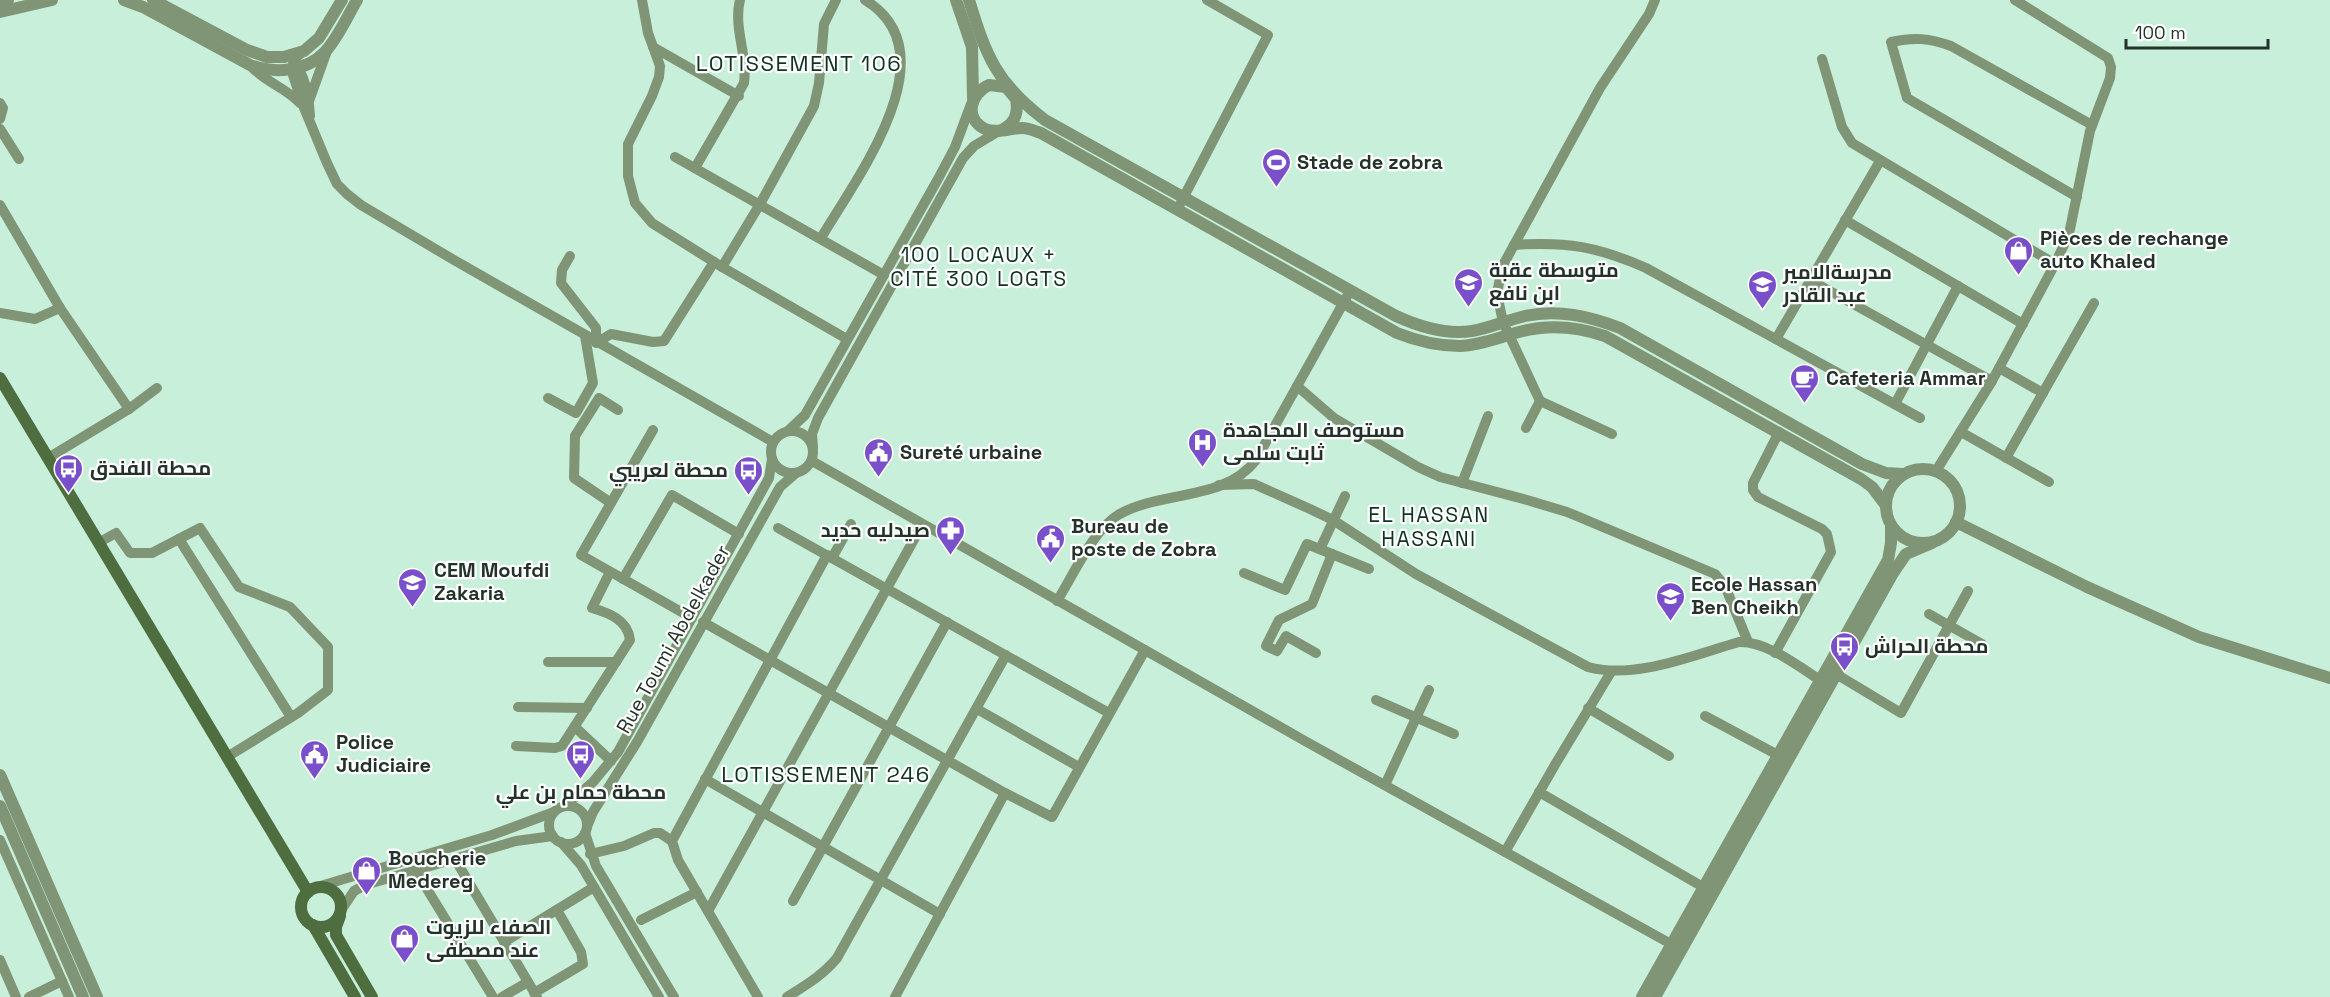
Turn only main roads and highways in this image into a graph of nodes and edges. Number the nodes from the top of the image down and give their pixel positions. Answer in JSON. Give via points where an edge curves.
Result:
{"nodes":[{"id":1,"x":0,"y":378,"type":"edge"},
{"id":2,"x":313,"y":890,"type":"junction"},
{"id":3,"x":341,"y":913,"type":"junction"},
{"id":4,"x":313,"y":926,"type":"junction"},
{"id":5,"x":355,"y":997,"type":"edge"},
{"id":6,"x":372,"y":997,"type":"edge"}],
"edges":[{"from":1,"to":2,"type":"main road","via":[[227,757]]},
{"from":2,"to":3,"type":"main road","via":[[334,891],[341,902]]},
{"from":2,"to":4,"type":"main road","via":[[301,910]]},
{"from":3,"to":4,"type":"main road","via":[[327,927]]},
{"from":3,"to":6,"type":"main road","via":[[336,935]]},
{"from":4,"to":5,"type":"main road"}]}
